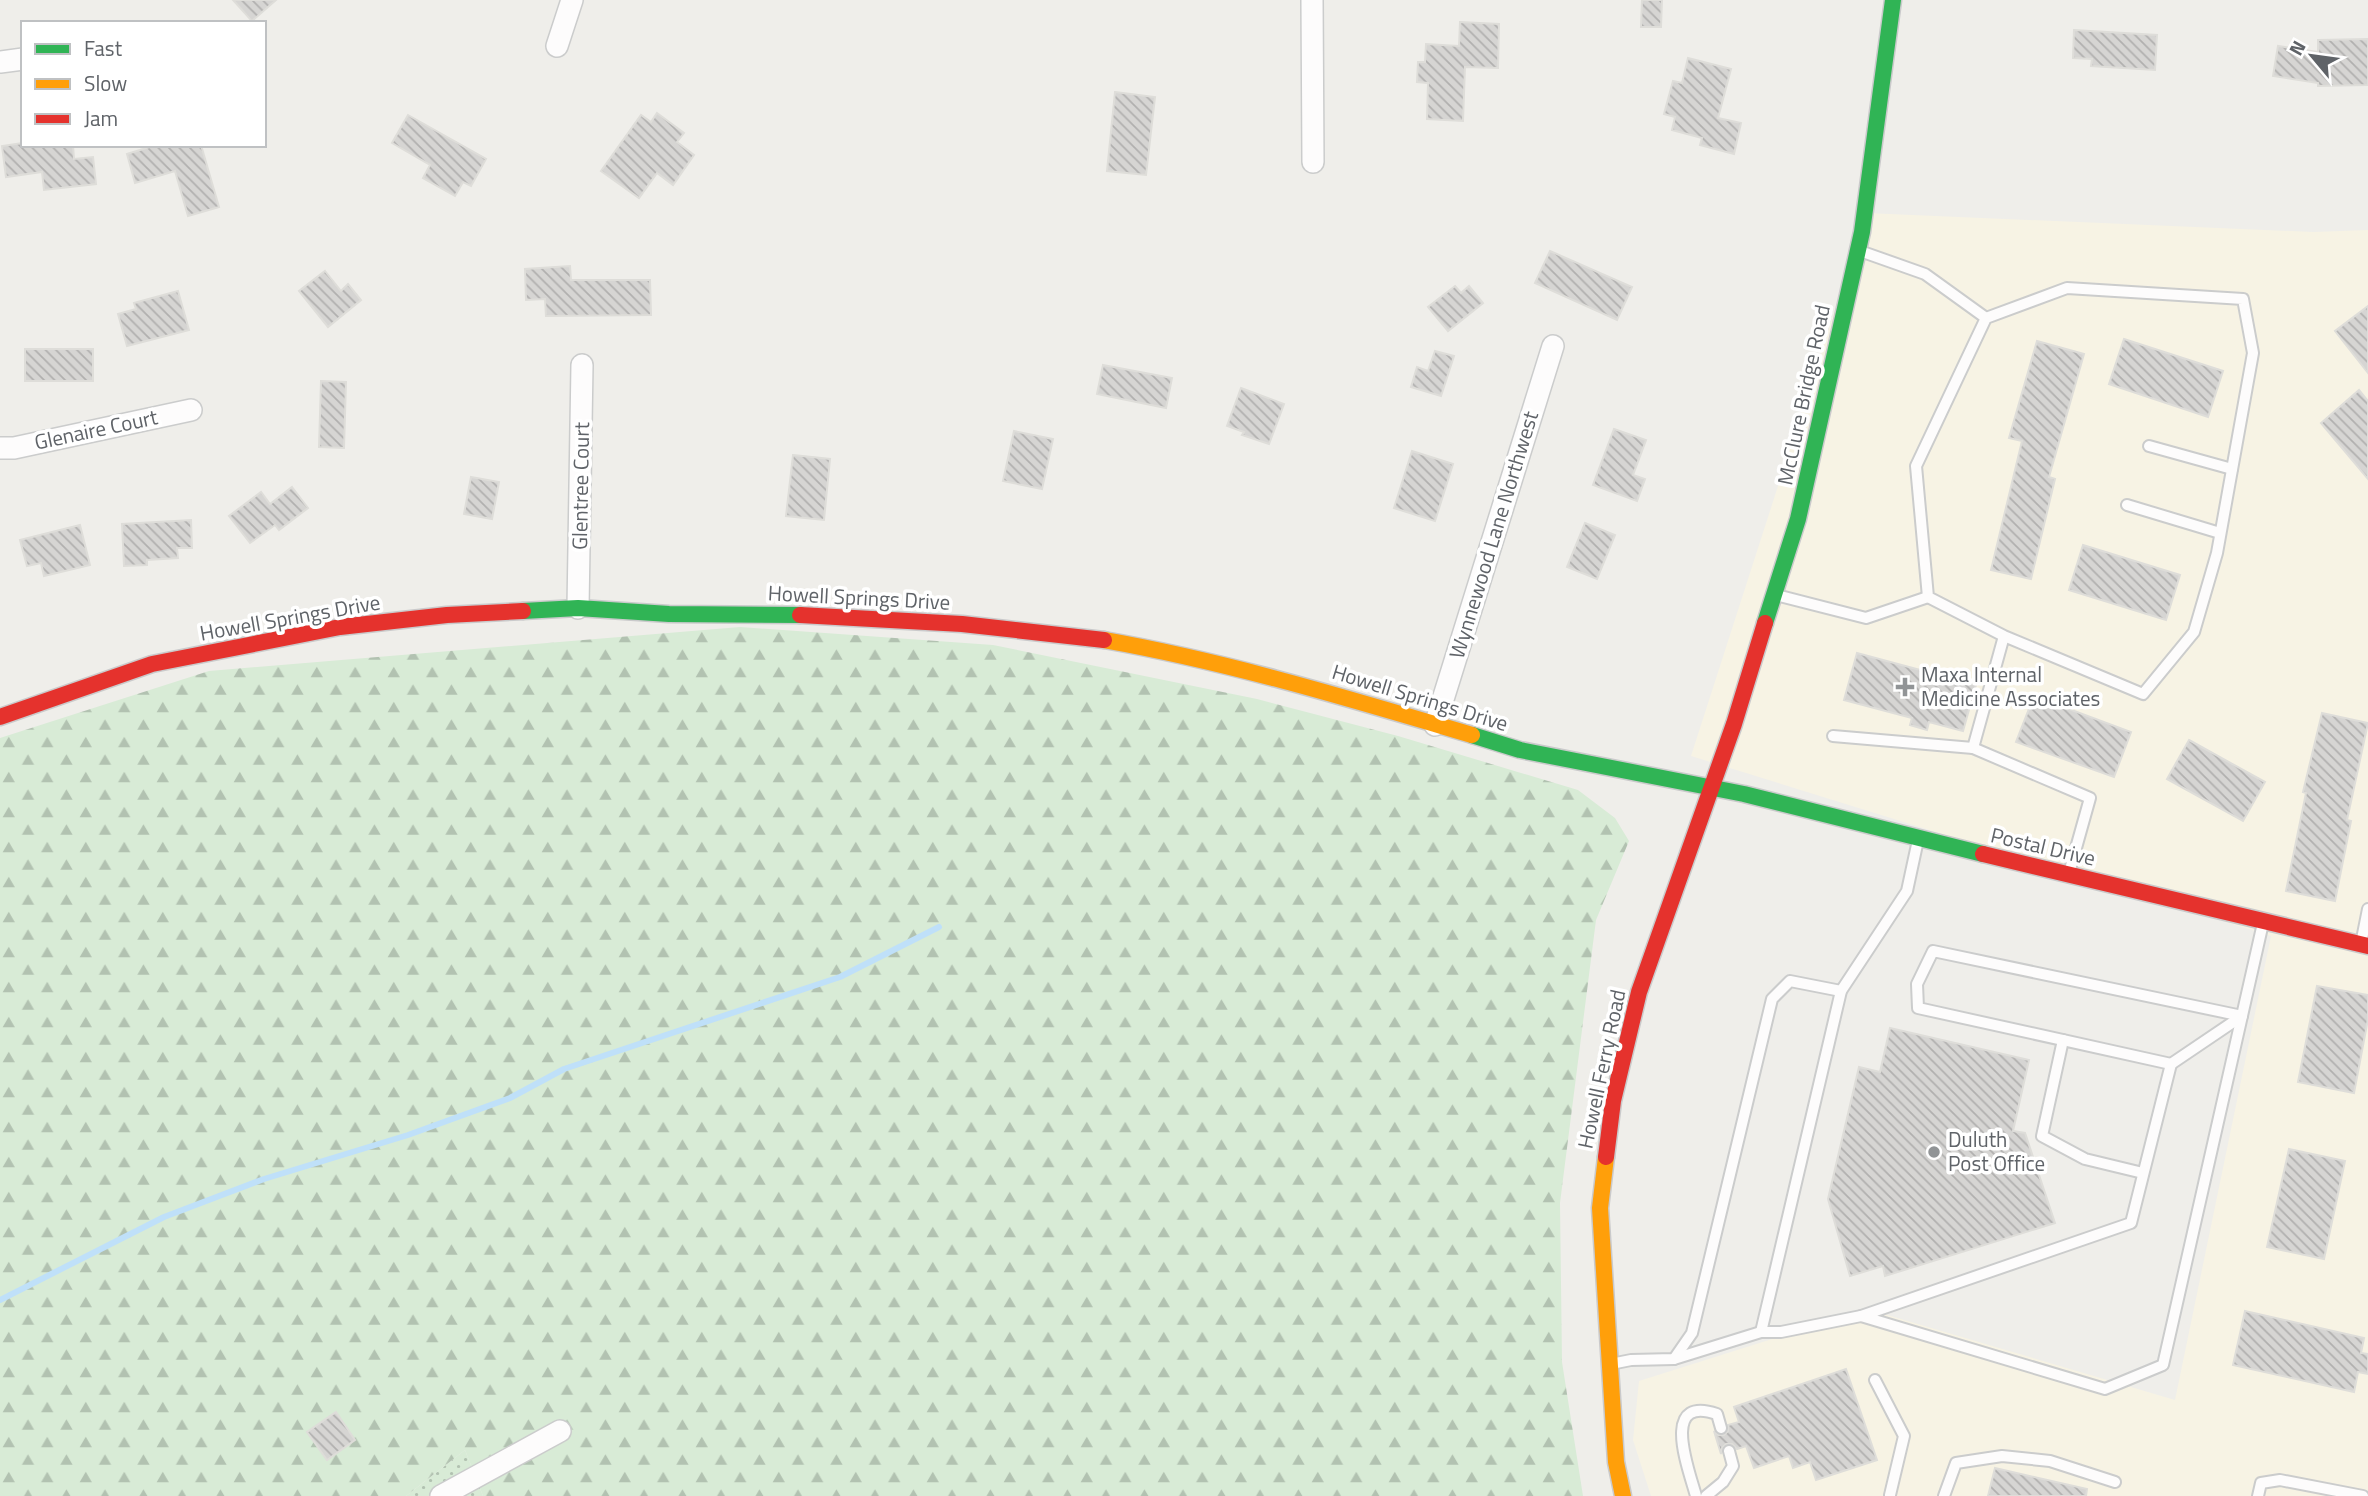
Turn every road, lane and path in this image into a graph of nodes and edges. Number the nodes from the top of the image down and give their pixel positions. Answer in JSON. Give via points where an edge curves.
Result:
{"nodes":[{"id":1,"x":572,"y":0,"type":"edge"},
{"id":2,"x":1311,"y":0,"type":"edge"},
{"id":3,"x":1893,"y":0,"type":"edge"},
{"id":4,"x":557,"y":46,"type":"dead end"},
{"id":5,"x":21,"y":59,"type":"edge"},
{"id":6,"x":0,"y":62,"type":"edge"},
{"id":7,"x":1312,"y":162,"type":"dead end"},
{"id":8,"x":1857,"y":251,"type":"junction"},
{"id":9,"x":1986,"y":318,"type":"junction"},
{"id":10,"x":1553,"y":346,"type":"dead end"},
{"id":11,"x":582,"y":365,"type":"dead end"},
{"id":12,"x":191,"y":410,"type":"dead end"},
{"id":13,"x":2149,"y":446,"type":"dead end"},
{"id":14,"x":0,"y":448,"type":"edge"},
{"id":15,"x":2232,"y":469,"type":"junction"},
{"id":16,"x":2127,"y":505,"type":"dead end"},
{"id":17,"x":2220,"y":533,"type":"junction"},
{"id":18,"x":1774,"y":595,"type":"junction"},
{"id":19,"x":1928,"y":597,"type":"junction"},
{"id":20,"x":578,"y":608,"type":"junction"},
{"id":21,"x":2004,"y":636,"type":"junction"},
{"id":22,"x":0,"y":717,"type":"edge"},
{"id":23,"x":1435,"y":725,"type":"junction"},
{"id":24,"x":1833,"y":736,"type":"dead end"},
{"id":25,"x":1973,"y":748,"type":"junction"},
{"id":26,"x":1710,"y":787,"type":"junction"},
{"id":27,"x":1918,"y":839,"type":"junction"},
{"id":28,"x":2069,"y":875,"type":"junction"},
{"id":29,"x":2368,"y":909,"type":"edge"},
{"id":30,"x":2263,"y":920,"type":"junction"},
{"id":31,"x":2364,"y":946,"type":"edge"},
{"id":32,"x":1841,"y":991,"type":"junction"},
{"id":33,"x":2242,"y":1016,"type":"junction"},
{"id":34,"x":2063,"y":1040,"type":"junction"},
{"id":35,"x":2171,"y":1064,"type":"junction"},
{"id":36,"x":2143,"y":1173,"type":"junction"},
{"id":37,"x":1861,"y":1316,"type":"junction"},
{"id":38,"x":1761,"y":1332,"type":"junction"},
{"id":39,"x":1674,"y":1359,"type":"junction"},
{"id":40,"x":1608,"y":1365,"type":"junction"},
{"id":41,"x":1875,"y":1380,"type":"dead end"},
{"id":42,"x":1721,"y":1428,"type":"dead end"},
{"id":43,"x":560,"y":1431,"type":"dead end"},
{"id":44,"x":1728,"y":1451,"type":"dead end"},
{"id":45,"x":2115,"y":1482,"type":"dead end"},
{"id":46,"x":441,"y":1496,"type":"edge"},
{"id":47,"x":1623,"y":1496,"type":"edge"},
{"id":48,"x":1696,"y":1496,"type":"edge"},
{"id":49,"x":1706,"y":1496,"type":"edge"},
{"id":50,"x":1891,"y":1496,"type":"edge"},
{"id":51,"x":1944,"y":1496,"type":"edge"},
{"id":52,"x":2258,"y":1496,"type":"edge"},
{"id":53,"x":2363,"y":1496,"type":"edge"}],
"edges":[{"from":1,"to":4,"type":"street"},
{"from":2,"to":7,"type":"street"},
{"from":3,"to":8,"type":"street","name":"McClure Bridge Road"},
{"from":5,"to":6,"type":"street"},
{"from":8,"to":9,"type":"lane","via":[[1925,274]]},
{"from":8,"to":18,"type":"street","name":"McClure Bridge Road","via":[[1798,519]]},
{"from":9,"to":15,"type":"lane","via":[[2067,288],[2243,299],[2253,353]]},
{"from":9,"to":19,"type":"lane","via":[[1916,466]]},
{"from":10,"to":23,"type":"street","name":"Wynnewood Lane Northwest"},
{"from":11,"to":20,"type":"street","name":"Glentree Court"},
{"from":12,"to":14,"type":"street","name":"Glenaire Court"},
{"from":13,"to":15,"type":"lane"},
{"from":15,"to":17,"type":"lane"},
{"from":16,"to":17,"type":"lane"},
{"from":17,"to":21,"type":"lane","via":[[2194,632],[2143,694]]},
{"from":18,"to":19,"type":"lane","via":[[1866,618]]},
{"from":18,"to":26,"type":"street","name":"McClure Bridge Road"},
{"from":19,"to":21,"type":"lane"},
{"from":20,"to":22,"type":"street","name":"Howell Springs Drive","via":[[340,627],[152,664]]},
{"from":20,"to":23,"type":"street","name":"Howell Springs Drive","via":[[822,615],[1090,637],[1172,652]]},
{"from":21,"to":25,"type":"lane"},
{"from":23,"to":26,"type":"street","name":"Howell Springs Drive","via":[[1520,750]]},
{"from":24,"to":25,"type":"lane"},
{"from":25,"to":28,"type":"lane","via":[[2090,798]]},
{"from":26,"to":27,"type":"street","name":"Postal Drive"},
{"from":26,"to":40,"type":"street","name":"Howell Ferry Road","via":[[1639,992],[1613,1101],[1600,1208]]},
{"from":27,"to":28,"type":"street","name":"Postal Drive"},
{"from":27,"to":32,"type":"lane","via":[[1907,891]]},
{"from":28,"to":30,"type":"street","name":"Postal Drive"},
{"from":29,"to":31,"type":"lane"},
{"from":30,"to":31,"type":"street","name":"Postal Drive"},
{"from":30,"to":33,"type":"lane"},
{"from":32,"to":38,"type":"lane"},
{"from":32,"to":39,"type":"lane","via":[[1790,981],[1772,999],[1692,1333]]},
{"from":33,"to":34,"type":"lane","via":[[1933,951],[1917,984],[1919,1009]]},
{"from":33,"to":35,"type":"lane"},
{"from":33,"to":37,"type":"lane","via":[[2162,1365],[2105,1389]]},
{"from":34,"to":35,"type":"lane"},
{"from":34,"to":36,"type":"lane","via":[[2042,1136],[2085,1159]]},
{"from":35,"to":36,"type":"lane"},
{"from":36,"to":37,"type":"lane","via":[[2130,1223]]},
{"from":37,"to":38,"type":"lane"},
{"from":38,"to":39,"type":"lane"},
{"from":39,"to":40,"type":"lane"},
{"from":40,"to":47,"type":"street","name":"Howell Ferry Road"},
{"from":41,"to":50,"type":"lane","via":[[1904,1436]]},
{"from":42,"to":48,"type":"lane","via":[[1717,1415],[1705,1410],[1695,1411],[1681,1426]]},
{"from":43,"to":46,"type":"street"},
{"from":44,"to":49,"type":"lane","via":[[1733,1466]]},
{"from":45,"to":51,"type":"lane","via":[[2050,1461],[2002,1456],[1955,1463]]},
{"from":52,"to":53,"type":"lane","via":[[2261,1483],[2280,1480]]}]}
